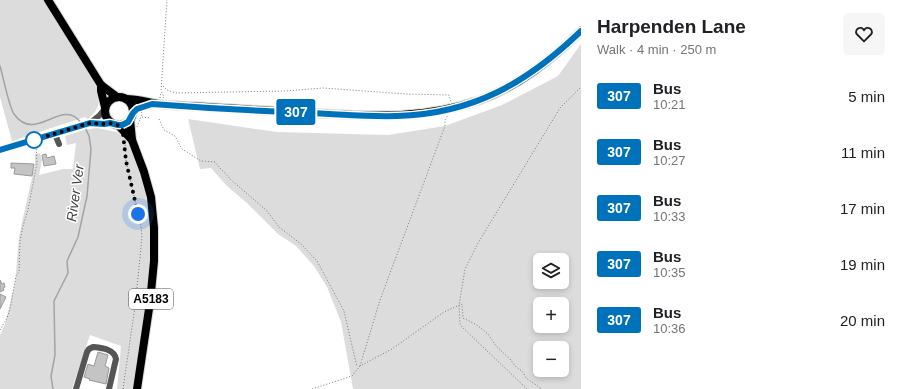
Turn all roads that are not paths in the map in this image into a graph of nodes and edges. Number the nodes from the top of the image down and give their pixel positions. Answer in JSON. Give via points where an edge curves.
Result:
{"nodes":[{"id":1,"x":48,"y":0,"type":"edge"},
{"id":2,"x":581,"y":31,"type":"edge"},
{"id":3,"x":101,"y":85,"type":"junction"},
{"id":4,"x":117,"y":97,"type":"junction"},
{"id":5,"x":126,"y":99,"type":"junction"},
{"id":6,"x":105,"y":108,"type":"junction"},
{"id":7,"x":135,"y":110,"type":"junction"},
{"id":8,"x":88,"y":124,"type":"junction"},
{"id":9,"x":114,"y":124,"type":"junction"},
{"id":10,"x":128,"y":131,"type":"junction"},
{"id":11,"x":55,"y":134,"type":"junction"},
{"id":12,"x":59,"y":144,"type":"dead end"},
{"id":13,"x":0,"y":150,"type":"edge"},
{"id":14,"x":76,"y":389,"type":"edge"},
{"id":15,"x":109,"y":389,"type":"edge"},
{"id":16,"x":137,"y":389,"type":"edge"}],
"edges":[{"from":1,"to":3,"type":"main road"},
{"from":2,"to":7,"type":"main road","via":[[554,56],[515,84],[481,100],[452,109],[416,115],[376,116],[158,102]]},
{"from":3,"to":4,"type":"main road"},
{"from":3,"to":6,"type":"main road"},
{"from":4,"to":5,"type":"main road"},
{"from":4,"to":6,"type":"main road","via":[[111,99]]},
{"from":5,"to":7,"type":"main road"},
{"from":5,"to":7,"type":"main road"},
{"from":6,"to":8,"type":"street"},
{"from":6,"to":9,"type":"main road","via":[[106,118]]},
{"from":7,"to":9,"type":"main road","via":[[125,124]]},
{"from":7,"to":10,"type":"main road","number":"A5183"},
{"from":8,"to":9,"type":"street"},
{"from":8,"to":11,"type":"street"},
{"from":9,"to":10,"type":"main road"},
{"from":10,"to":16,"type":"main road","number":"A5183","via":[[147,180],[154,228],[150,302]]},
{"from":11,"to":12,"type":"street"},
{"from":11,"to":13,"type":"street"},
{"from":14,"to":15,"type":"street","via":[[87,352],[93,347],[112,351],[115,355]]}]}
